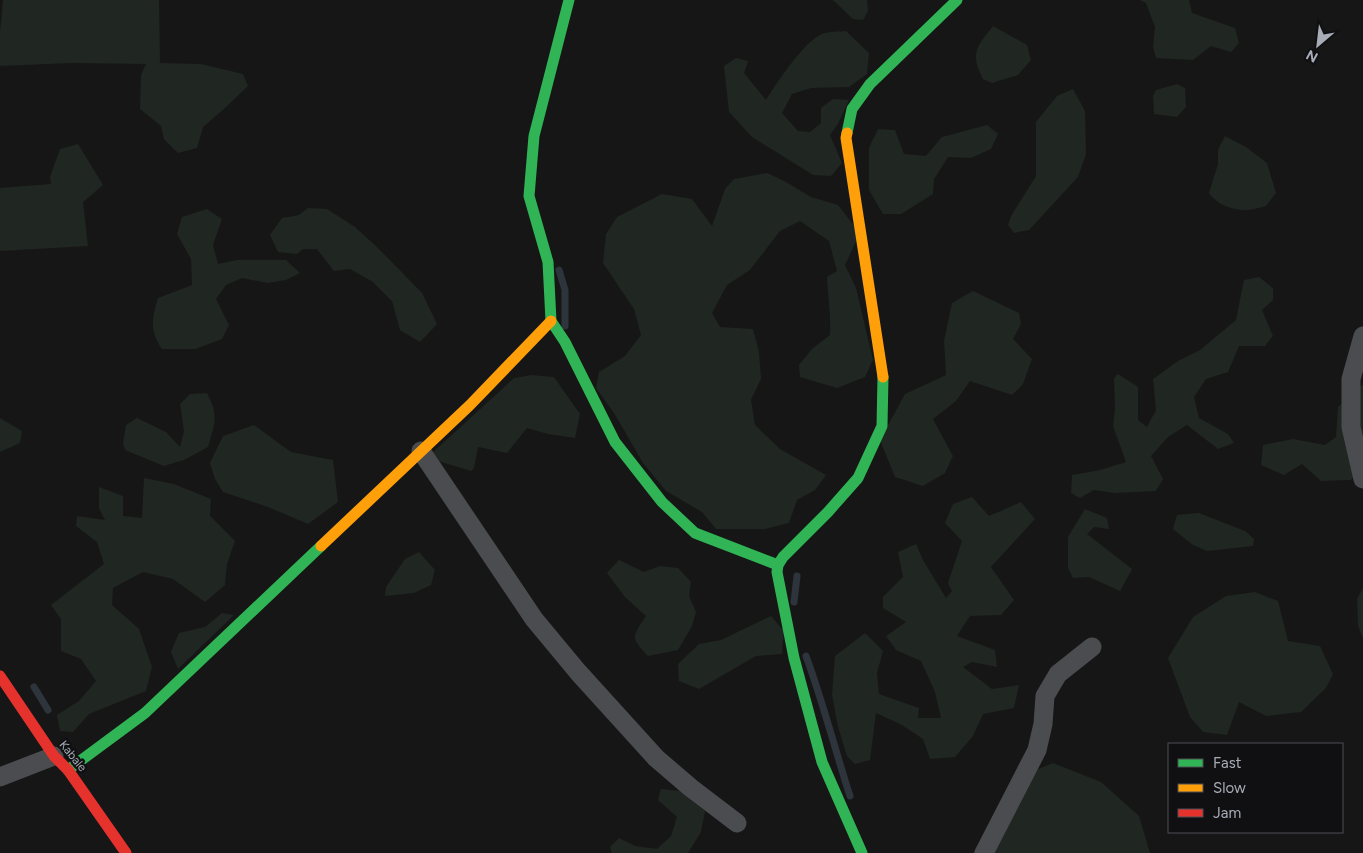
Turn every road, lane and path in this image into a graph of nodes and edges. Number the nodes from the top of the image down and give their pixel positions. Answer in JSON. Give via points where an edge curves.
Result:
{"nodes":[{"id":1,"x":568,"y":0,"type":"edge"},
{"id":2,"x":957,"y":0,"type":"edge"},
{"id":3,"x":551,"y":321,"type":"junction"},
{"id":4,"x":1363,"y":336,"type":"edge"},
{"id":5,"x":420,"y":451,"type":"junction"},
{"id":6,"x":1363,"y":479,"type":"edge"},
{"id":7,"x":778,"y":565,"type":"junction"},
{"id":8,"x":1092,"y":647,"type":"dead end"},
{"id":9,"x":0,"y":676,"type":"edge"},
{"id":10,"x":54,"y":756,"type":"junction"},
{"id":11,"x":68,"y":770,"type":"junction"},
{"id":12,"x":0,"y":777,"type":"edge"},
{"id":13,"x":737,"y":823,"type":"dead end"},
{"id":14,"x":126,"y":853,"type":"edge"},
{"id":15,"x":862,"y":853,"type":"edge"},
{"id":16,"x":984,"y":853,"type":"edge"}],
"edges":[{"from":1,"to":3,"type":"street","via":[[534,136],[529,196],[548,262]]},
{"from":2,"to":7,"type":"street","via":[[870,84],[852,109],[846,138],[883,379],[882,426],[858,478],[782,556]]},
{"from":3,"to":5,"type":"street"},
{"from":3,"to":7,"type":"street","via":[[565,342],[615,442],[662,502],[695,533]]},
{"from":4,"to":6,"type":"street","via":[[1351,379],[1351,427]]},
{"from":5,"to":11,"type":"street","via":[[145,713]]},
{"from":5,"to":13,"type":"street","via":[[534,619],[578,672],[656,758]]},
{"from":7,"to":15,"type":"street","via":[[794,658],[822,762]]},
{"from":8,"to":16,"type":"street","via":[[1058,674],[1045,696],[1037,750]]},
{"from":9,"to":10,"type":"street","name":"Kabale"},
{"from":10,"to":11,"type":"street","name":"Kabale"},
{"from":10,"to":12,"type":"street"},
{"from":11,"to":14,"type":"street","name":"Kabale"}]}
